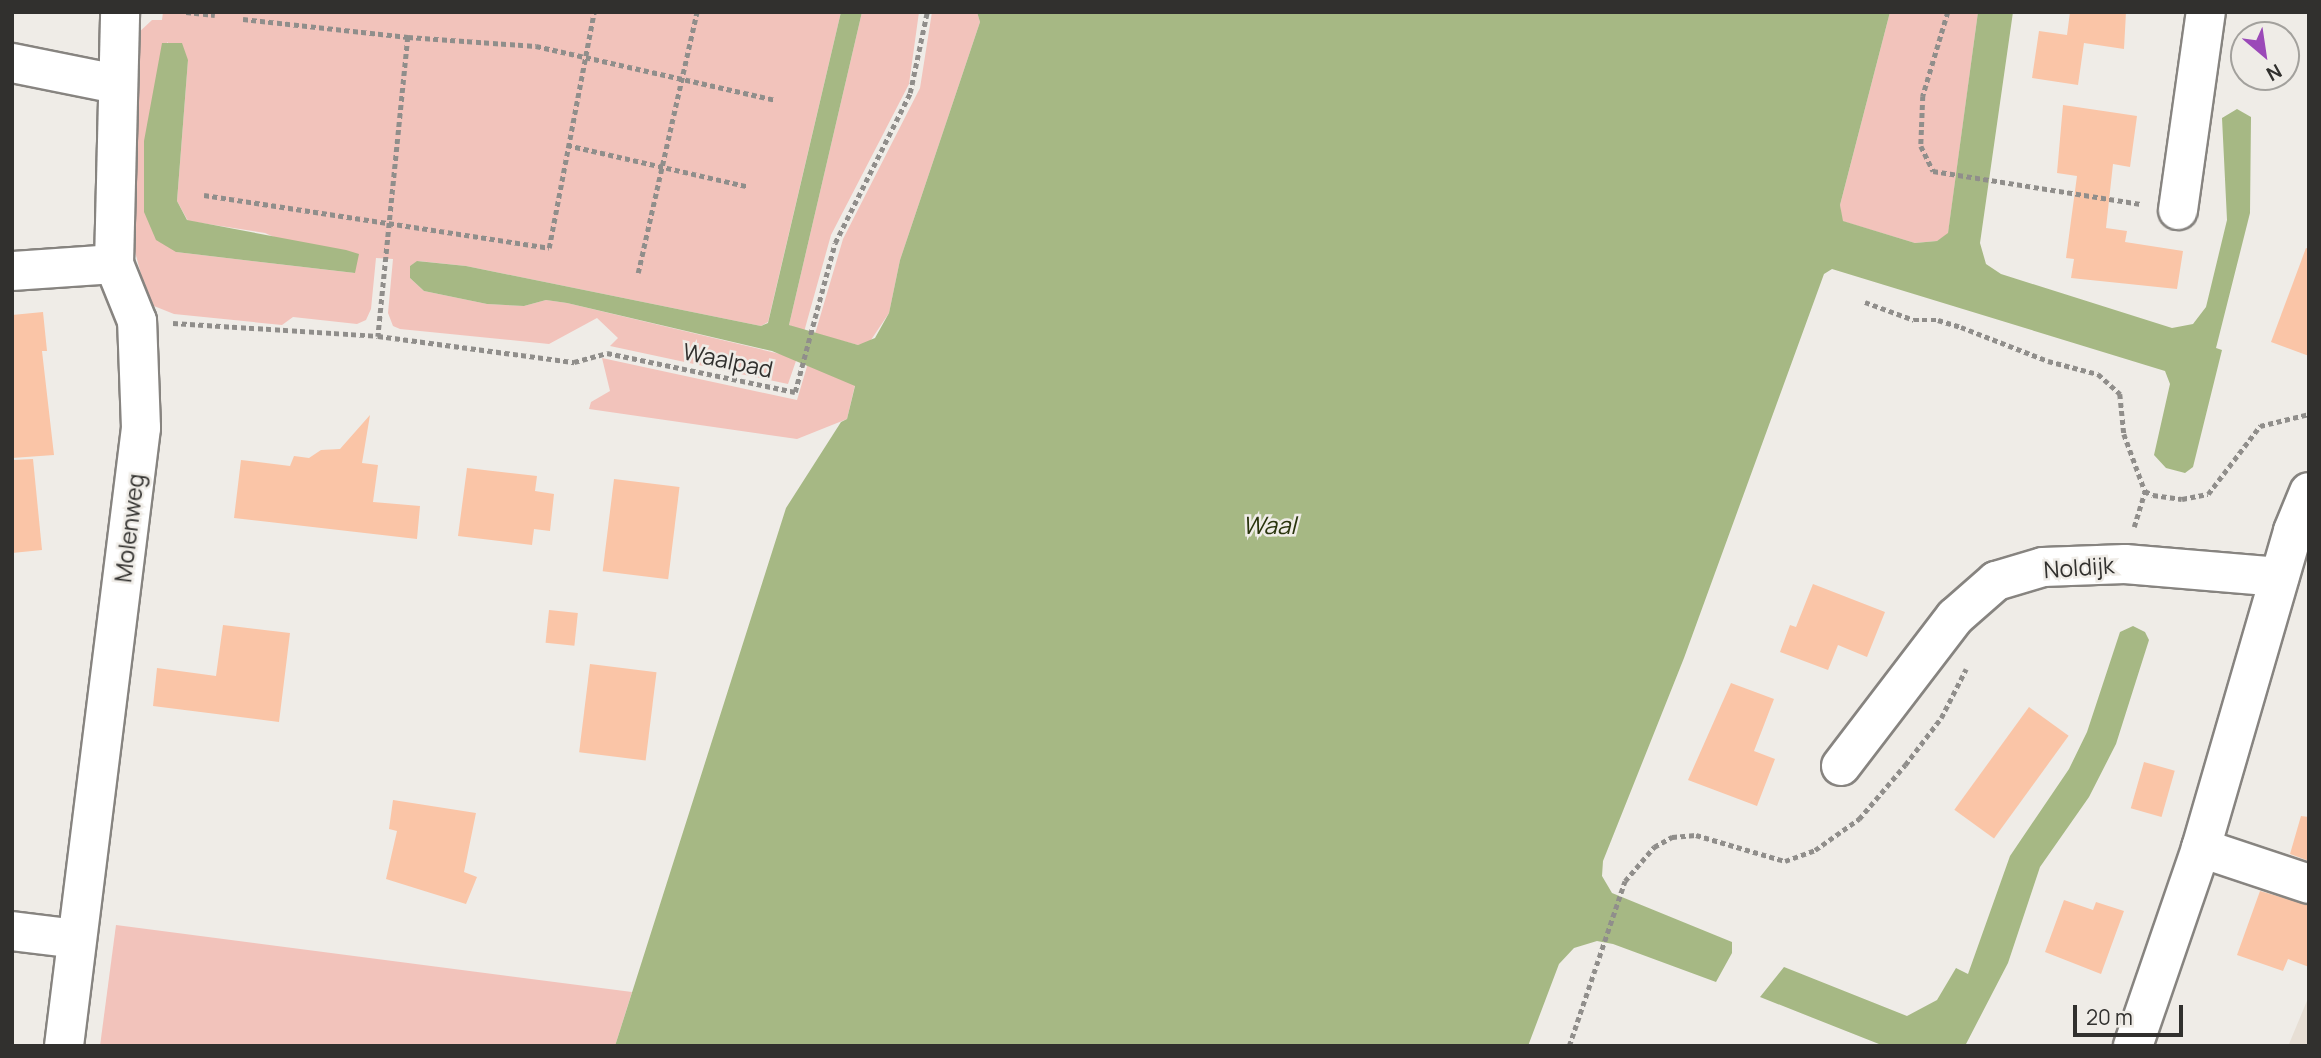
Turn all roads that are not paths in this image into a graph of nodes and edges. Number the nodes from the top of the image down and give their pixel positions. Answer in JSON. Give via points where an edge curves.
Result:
{"nodes":[{"id":1,"x":120,"y":12,"type":"edge"},
{"id":2,"x":2206,"y":12,"type":"edge"},
{"id":3,"x":12,"y":63,"type":"edge"},
{"id":4,"x":116,"y":84,"type":"junction"},
{"id":5,"x":2178,"y":209,"type":"road end"},
{"id":6,"x":114,"y":264,"type":"junction"},
{"id":7,"x":12,"y":271,"type":"edge"},
{"id":8,"x":2309,"y":492,"type":"edge"},
{"id":9,"x":2279,"y":577,"type":"junction"},
{"id":10,"x":1841,"y":766,"type":"dead end"},
{"id":11,"x":2201,"y":848,"type":"junction"},
{"id":12,"x":2309,"y":884,"type":"edge"},
{"id":13,"x":12,"y":931,"type":"edge"},
{"id":14,"x":77,"y":939,"type":"junction"},
{"id":15,"x":64,"y":1046,"type":"edge"},
{"id":16,"x":2133,"y":1046,"type":"edge"}],
"edges":[{"from":1,"to":4,"type":"street","name":"Molenweg"},
{"from":2,"to":5,"type":"street"},
{"from":3,"to":4,"type":"street"},
{"from":4,"to":6,"type":"street","name":"Molenweg"},
{"from":6,"to":7,"type":"street"},
{"from":6,"to":14,"type":"street","name":"Molenweg","via":[[138,321],[141,428]]},
{"from":8,"to":9,"type":"street"},
{"from":9,"to":10,"type":"street","name":"Noldijk","via":[[2125,564],[2043,567],[1996,582],[1955,617]]},
{"from":9,"to":11,"type":"street"},
{"from":11,"to":12,"type":"street"},
{"from":11,"to":16,"type":"street"},
{"from":13,"to":14,"type":"street"},
{"from":14,"to":15,"type":"street","name":"Molenweg"}]}
